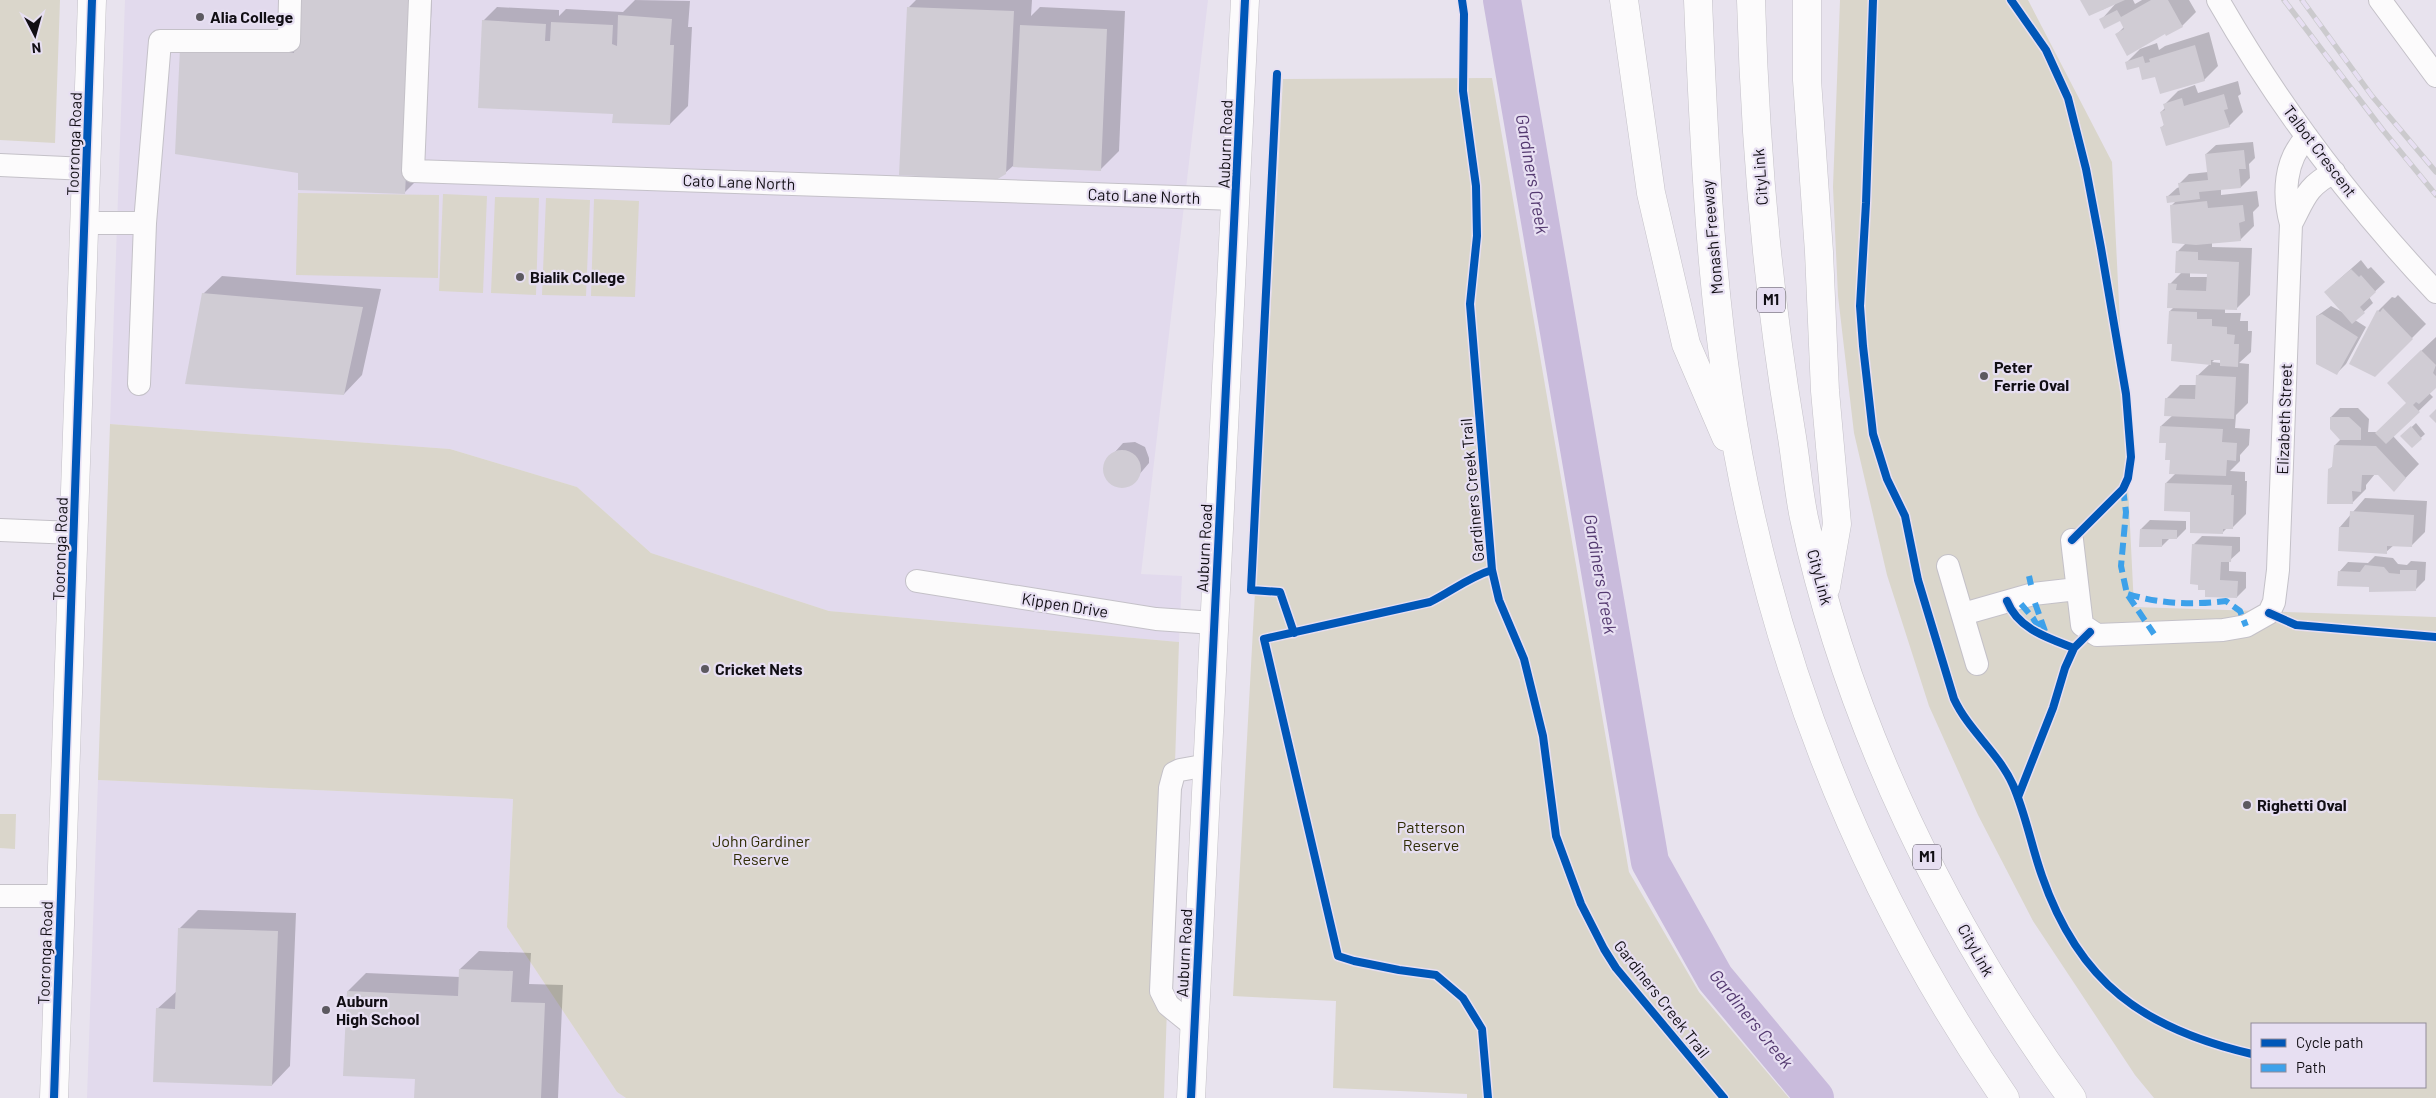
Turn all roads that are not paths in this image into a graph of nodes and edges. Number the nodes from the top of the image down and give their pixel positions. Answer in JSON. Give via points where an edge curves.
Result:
{"nodes":[{"id":1,"x":92,"y":0,"type":"edge"},
{"id":2,"x":290,"y":0,"type":"edge"},
{"id":3,"x":420,"y":0,"type":"edge"},
{"id":4,"x":1245,"y":0,"type":"edge"},
{"id":5,"x":1624,"y":0,"type":"edge"},
{"id":6,"x":1698,"y":0,"type":"edge"},
{"id":7,"x":1751,"y":0,"type":"edge"},
{"id":8,"x":1807,"y":0,"type":"edge"},
{"id":9,"x":2218,"y":0,"type":"edge"},
{"id":10,"x":2380,"y":0,"type":"edge"},
{"id":11,"x":2436,"y":76,"type":"edge"},
{"id":12,"x":2307,"y":138,"type":"junction"},
{"id":13,"x":0,"y":165,"type":"edge"},
{"id":14,"x":87,"y":169,"type":"junction"},
{"id":15,"x":2334,"y":172,"type":"junction"},
{"id":16,"x":1236,"y":200,"type":"junction"},
{"id":17,"x":85,"y":223,"type":"junction"},
{"id":18,"x":145,"y":223,"type":"junction"},
{"id":19,"x":2291,"y":224,"type":"junction"},
{"id":20,"x":2436,"y":292,"type":"edge"},
{"id":21,"x":139,"y":384,"type":"dead end"},
{"id":22,"x":1742,"y":472,"type":"junction"},
{"id":23,"x":0,"y":530,"type":"edge"},
{"id":24,"x":74,"y":533,"type":"junction"},
{"id":25,"x":2072,"y":540,"type":"dead end"},
{"id":26,"x":1948,"y":566,"type":"dead end"},
{"id":27,"x":917,"y":581,"type":"dead end"},
{"id":28,"x":2077,"y":589,"type":"junction"},
{"id":29,"x":1825,"y":596,"type":"junction"},
{"id":30,"x":1963,"y":614,"type":"junction"},
{"id":31,"x":1214,"y":623,"type":"junction"},
{"id":32,"x":1977,"y":664,"type":"dead end"},
{"id":33,"x":1208,"y":765,"type":"junction"},
{"id":34,"x":0,"y":896,"type":"edge"},
{"id":35,"x":61,"y":905,"type":"junction"},
{"id":36,"x":0,"y":909,"type":"edge"},
{"id":37,"x":1194,"y":1026,"type":"junction"},
{"id":38,"x":54,"y":1098,"type":"edge"},
{"id":39,"x":1191,"y":1098,"type":"edge"},
{"id":40,"x":2006,"y":1098,"type":"edge"},
{"id":41,"x":2072,"y":1098,"type":"edge"}],
"edges":[{"from":1,"to":14,"type":"main road","name":"Tooronga Road"},
{"from":2,"to":18,"type":"street","via":[[289,41],[160,41]]},
{"from":3,"to":16,"type":"street","name":"Cato Lane North","via":[[413,171]]},
{"from":4,"to":16,"type":"main road","name":"Auburn Road"},
{"from":5,"to":22,"type":"main road","via":[[1651,193],[1686,344]]},
{"from":6,"to":22,"type":"main road","name":"Monash Freeway","via":[[1707,190],[1727,376]]},
{"from":7,"to":29,"type":"main road","name":"CityLink","number":"M1","via":[[1760,188],[1770,294],[1804,517]]},
{"from":8,"to":29,"type":"main road","via":[[1807,80],[1825,391],[1837,524]]},
{"from":9,"to":12,"type":"street","name":"Talbot Crescent"},
{"from":10,"to":11,"type":"street"},
{"from":12,"to":15,"type":"street","name":"Talbot Crescent"},
{"from":12,"to":19,"type":"street","name":"Elizabeth Street","via":[[2293,154],[2286,203]]},
{"from":13,"to":14,"type":"street"},
{"from":14,"to":17,"type":"main road","name":"Tooronga Road"},
{"from":15,"to":19,"type":"street","name":"Elizabeth Street","via":[[2320,179],[2308,191]]},
{"from":15,"to":20,"type":"street","name":"Talbot Crescent"},
{"from":16,"to":31,"type":"main road","name":"Auburn Road"},
{"from":17,"to":18,"type":"street"},
{"from":17,"to":24,"type":"main road","name":"Tooronga Road"},
{"from":18,"to":21,"type":"street"},
{"from":19,"to":28,"type":"street","name":"Elizabeth Street","via":[[2278,570],[2274,602],[2269,613],[2246,626],[2223,630],[2097,635],[2082,625]]},
{"from":22,"to":40,"type":"main road","via":[[1774,612],[1801,696],[1848,816],[1910,945]]},
{"from":23,"to":24,"type":"street"},
{"from":24,"to":35,"type":"main road","name":"Tooronga Road"},
{"from":25,"to":28,"type":"street"},
{"from":26,"to":30,"type":"street"},
{"from":27,"to":31,"type":"street","name":"Kippen Drive","via":[[1156,619]]},
{"from":28,"to":30,"type":"street","via":[[2033,594]]},
{"from":29,"to":41,"type":"main road","name":"CityLink","number":"M1","via":[[1848,674],[1879,756],[1912,828],[1994,982]]},
{"from":30,"to":32,"type":"street"},
{"from":31,"to":33,"type":"main road","name":"Auburn Road"},
{"from":33,"to":37,"type":"main road","name":"Auburn Road"},
{"from":33,"to":37,"type":"street","via":[[1174,773],[1170,788],[1161,991],[1168,1005]]},
{"from":34,"to":35,"type":"street"},
{"from":35,"to":36,"type":"street"},
{"from":35,"to":38,"type":"main road","name":"Tooronga Road"},
{"from":37,"to":39,"type":"main road","name":"Auburn Road"}]}
